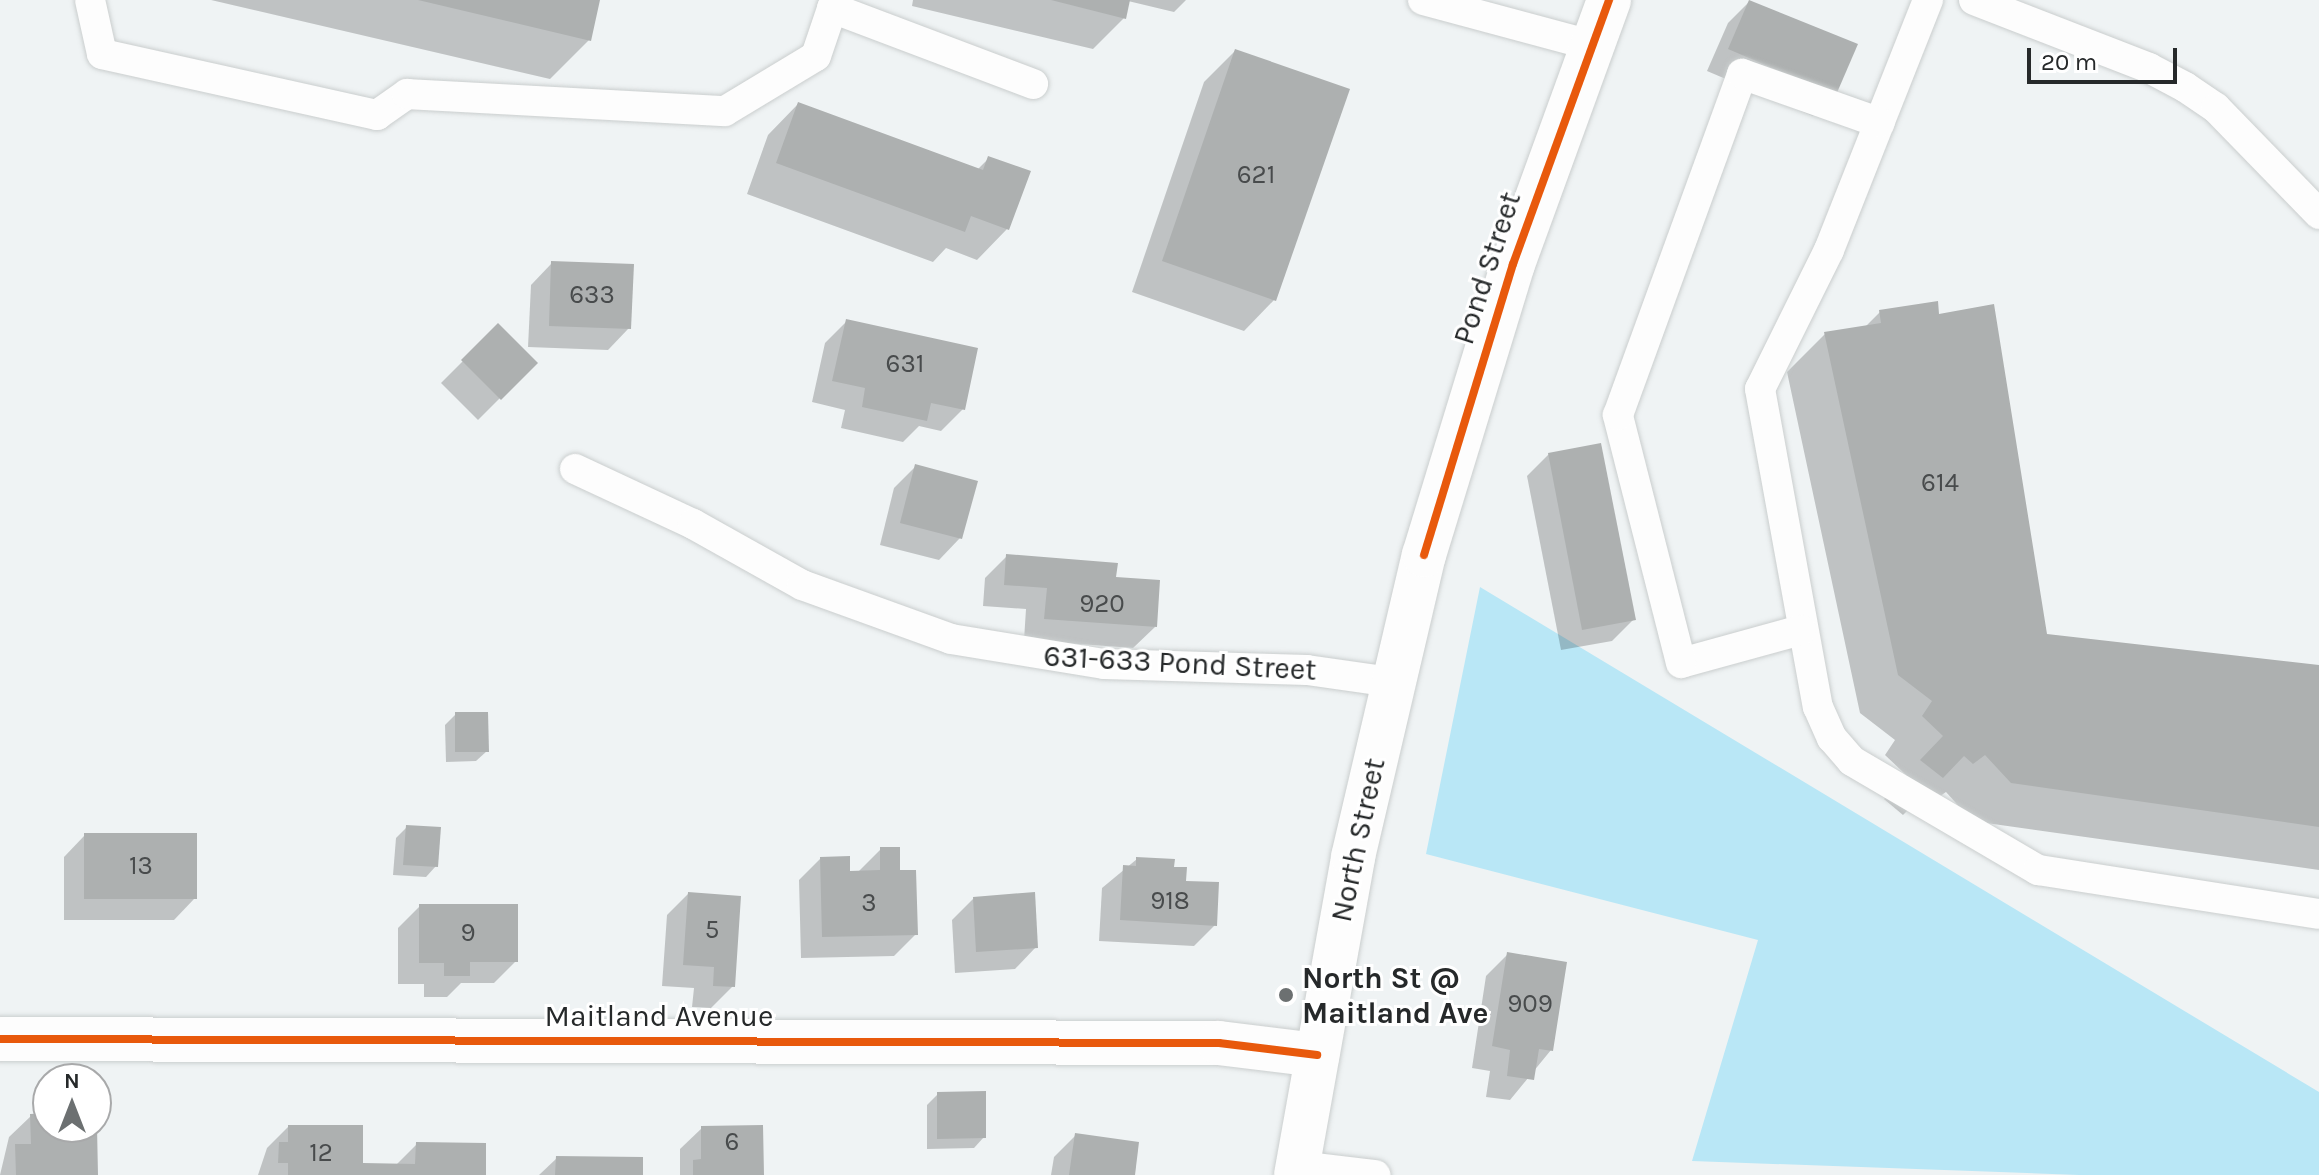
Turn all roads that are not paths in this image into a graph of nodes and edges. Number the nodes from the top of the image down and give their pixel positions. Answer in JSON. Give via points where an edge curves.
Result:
{"nodes":[{"id":1,"x":90,"y":0,"type":"edge"},
{"id":2,"x":1423,"y":0,"type":"edge"},
{"id":3,"x":1609,"y":0,"type":"edge"},
{"id":4,"x":1928,"y":0,"type":"edge"},
{"id":5,"x":1974,"y":0,"type":"edge"},
{"id":6,"x":833,"y":4,"type":"edge"},
{"id":7,"x":1591,"y":45,"type":"junction"},
{"id":8,"x":1033,"y":84,"type":"dead end"},
{"id":9,"x":1880,"y":123,"type":"junction"},
{"id":10,"x":2319,"y":214,"type":"edge"},
{"id":11,"x":575,"y":469,"type":"dead end"},
{"id":12,"x":1424,"y":555,"type":"joint"},
{"id":13,"x":1801,"y":630,"type":"junction"},
{"id":14,"x":1391,"y":682,"type":"junction"},
{"id":15,"x":2319,"y":914,"type":"edge"},
{"id":16,"x":0,"y":1039,"type":"edge"},
{"id":17,"x":1317,"y":1055,"type":"junction"},
{"id":18,"x":1297,"y":1170,"type":"edge"},
{"id":19,"x":1375,"y":1175,"type":"edge"}],
"edges":[{"from":1,"to":6,"type":"lane","via":[[102,54],[377,115],[407,94],[725,111],[816,56]]},
{"from":2,"to":7,"type":"lane"},
{"from":3,"to":7,"type":"street","name":"Pond Street"},
{"from":4,"to":9,"type":"lane"},
{"from":5,"to":10,"type":"lane","via":[[2185,87],[2216,108]]},
{"from":6,"to":8,"type":"lane"},
{"from":7,"to":12,"type":"street","name":"Pond Street","via":[[1513,264]]},
{"from":9,"to":13,"type":"lane","via":[[1829,250],[1760,389]]},
{"from":9,"to":13,"type":"lane","via":[[1742,74],[1618,415],[1681,663]]},
{"from":11,"to":14,"type":"lane","name":"631-633 Pond Street","via":[[693,524],[802,585],[951,639],[1104,664],[1307,670]]},
{"from":12,"to":14,"type":"street","name":"North Street"},
{"from":13,"to":15,"type":"lane","via":[[1818,707],[1832,738],[1852,761],[2003,852],[2071,879]]},
{"from":14,"to":17,"type":"street","name":"North Street"},
{"from":16,"to":17,"type":"street","name":"Maitland Avenue","via":[[1219,1043]]},
{"from":17,"to":18,"type":"street","name":"North Street"},
{"from":18,"to":19,"type":"lane"}]}
